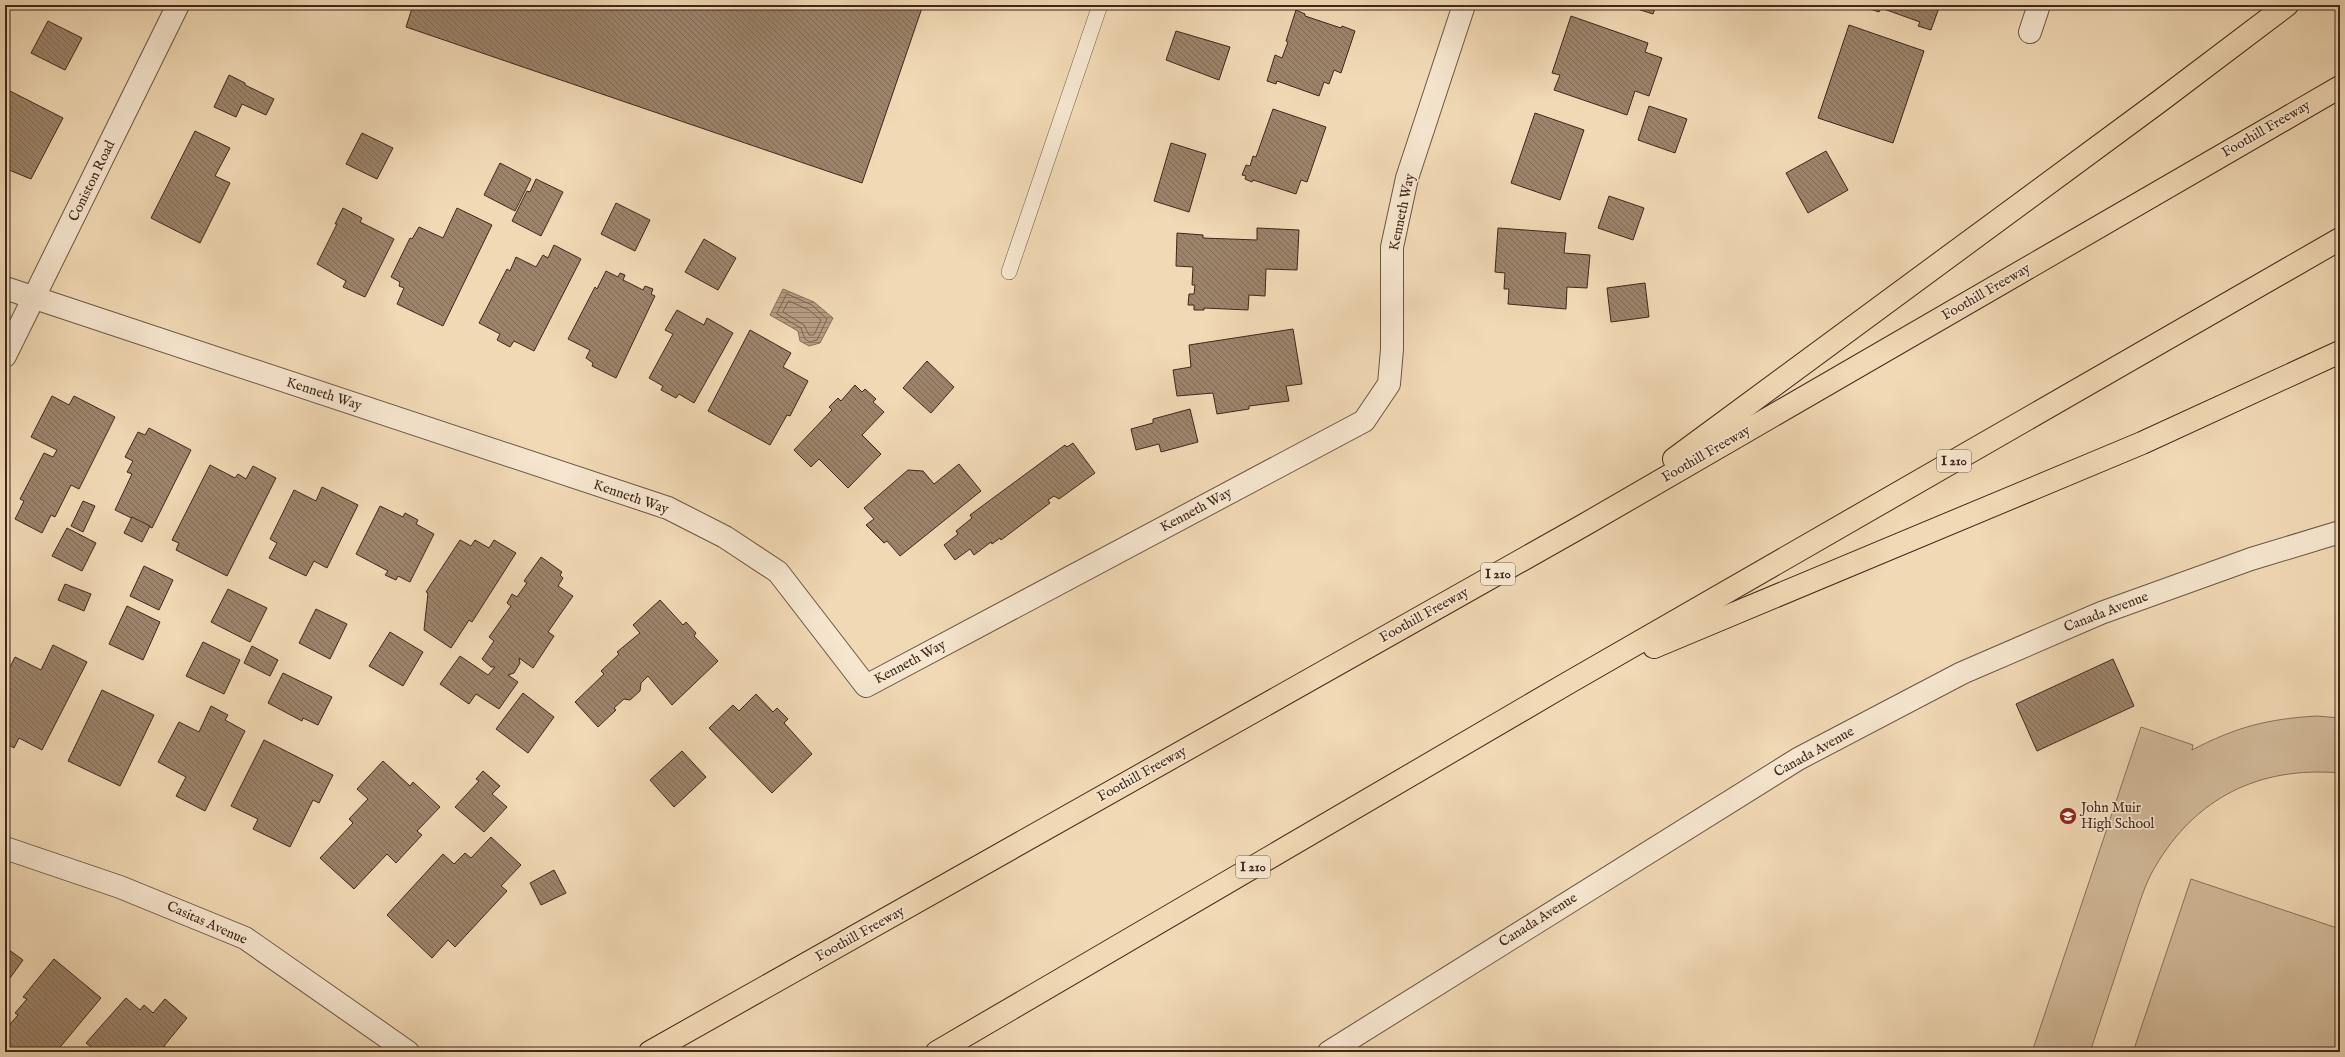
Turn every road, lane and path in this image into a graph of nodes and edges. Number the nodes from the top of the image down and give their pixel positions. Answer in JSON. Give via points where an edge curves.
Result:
{"nodes":[{"id":1,"x":178,"y":5,"type":"edge"},
{"id":2,"x":1100,"y":5,"type":"edge"},
{"id":3,"x":1464,"y":5,"type":"edge"},
{"id":4,"x":2039,"y":5,"type":"edge"},
{"id":5,"x":2287,"y":5,"type":"edge"},
{"id":6,"x":2030,"y":32,"type":"dead end"},
{"id":7,"x":2340,"y":87,"type":"edge"},
{"id":8,"x":2340,"y":239,"type":"edge"},
{"id":9,"x":1009,"y":272,"type":"dead end"},
{"id":10,"x":5,"y":288,"type":"edge"},
{"id":11,"x":34,"y":298,"type":"junction"},
{"id":12,"x":2340,"y":352,"type":"edge"},
{"id":13,"x":5,"y":356,"type":"edge"},
{"id":14,"x":1584,"y":525,"type":"junction"},
{"id":15,"x":2340,"y":532,"type":"edge"},
{"id":16,"x":1568,"y":683,"type":"junction"},
{"id":17,"x":5,"y":848,"type":"edge"},
{"id":18,"x":408,"y":1052,"type":"edge"},
{"id":19,"x":650,"y":1052,"type":"edge"},
{"id":20,"x":937,"y":1052,"type":"edge"},
{"id":21,"x":1329,"y":1052,"type":"edge"}],
"edges":[{"from":1,"to":11,"type":"street","name":"Coniston Road"},
{"from":2,"to":9,"type":"lane"},
{"from":3,"to":11,"type":"street","name":"Kenneth Way","via":[[1407,178],[1392,247],[1392,349],[1389,384],[1364,420],[866,686],[778,572],[725,538],[668,508]]},
{"from":4,"to":6,"type":"street"},
{"from":5,"to":14,"type":"highway"},
{"from":7,"to":14,"type":"highway","name":"Foothill Freeway","number":"I 210"},
{"from":8,"to":16,"type":"highway","number":"I 210"},
{"from":10,"to":11,"type":"street","name":"Kenneth Way"},
{"from":11,"to":13,"type":"street","name":"Coniston Road"},
{"from":12,"to":16,"type":"highway","via":[[2142,443]]},
{"from":14,"to":19,"type":"highway","name":"Foothill Freeway","number":"I 210"},
{"from":15,"to":21,"type":"street","name":"Canada Avenue","via":[[2251,559],[2101,613],[1962,673],[1798,759]]},
{"from":16,"to":20,"type":"highway","number":"I 210"},
{"from":17,"to":18,"type":"street","name":"Casitas Avenue","via":[[120,887],[245,938]]}]}
